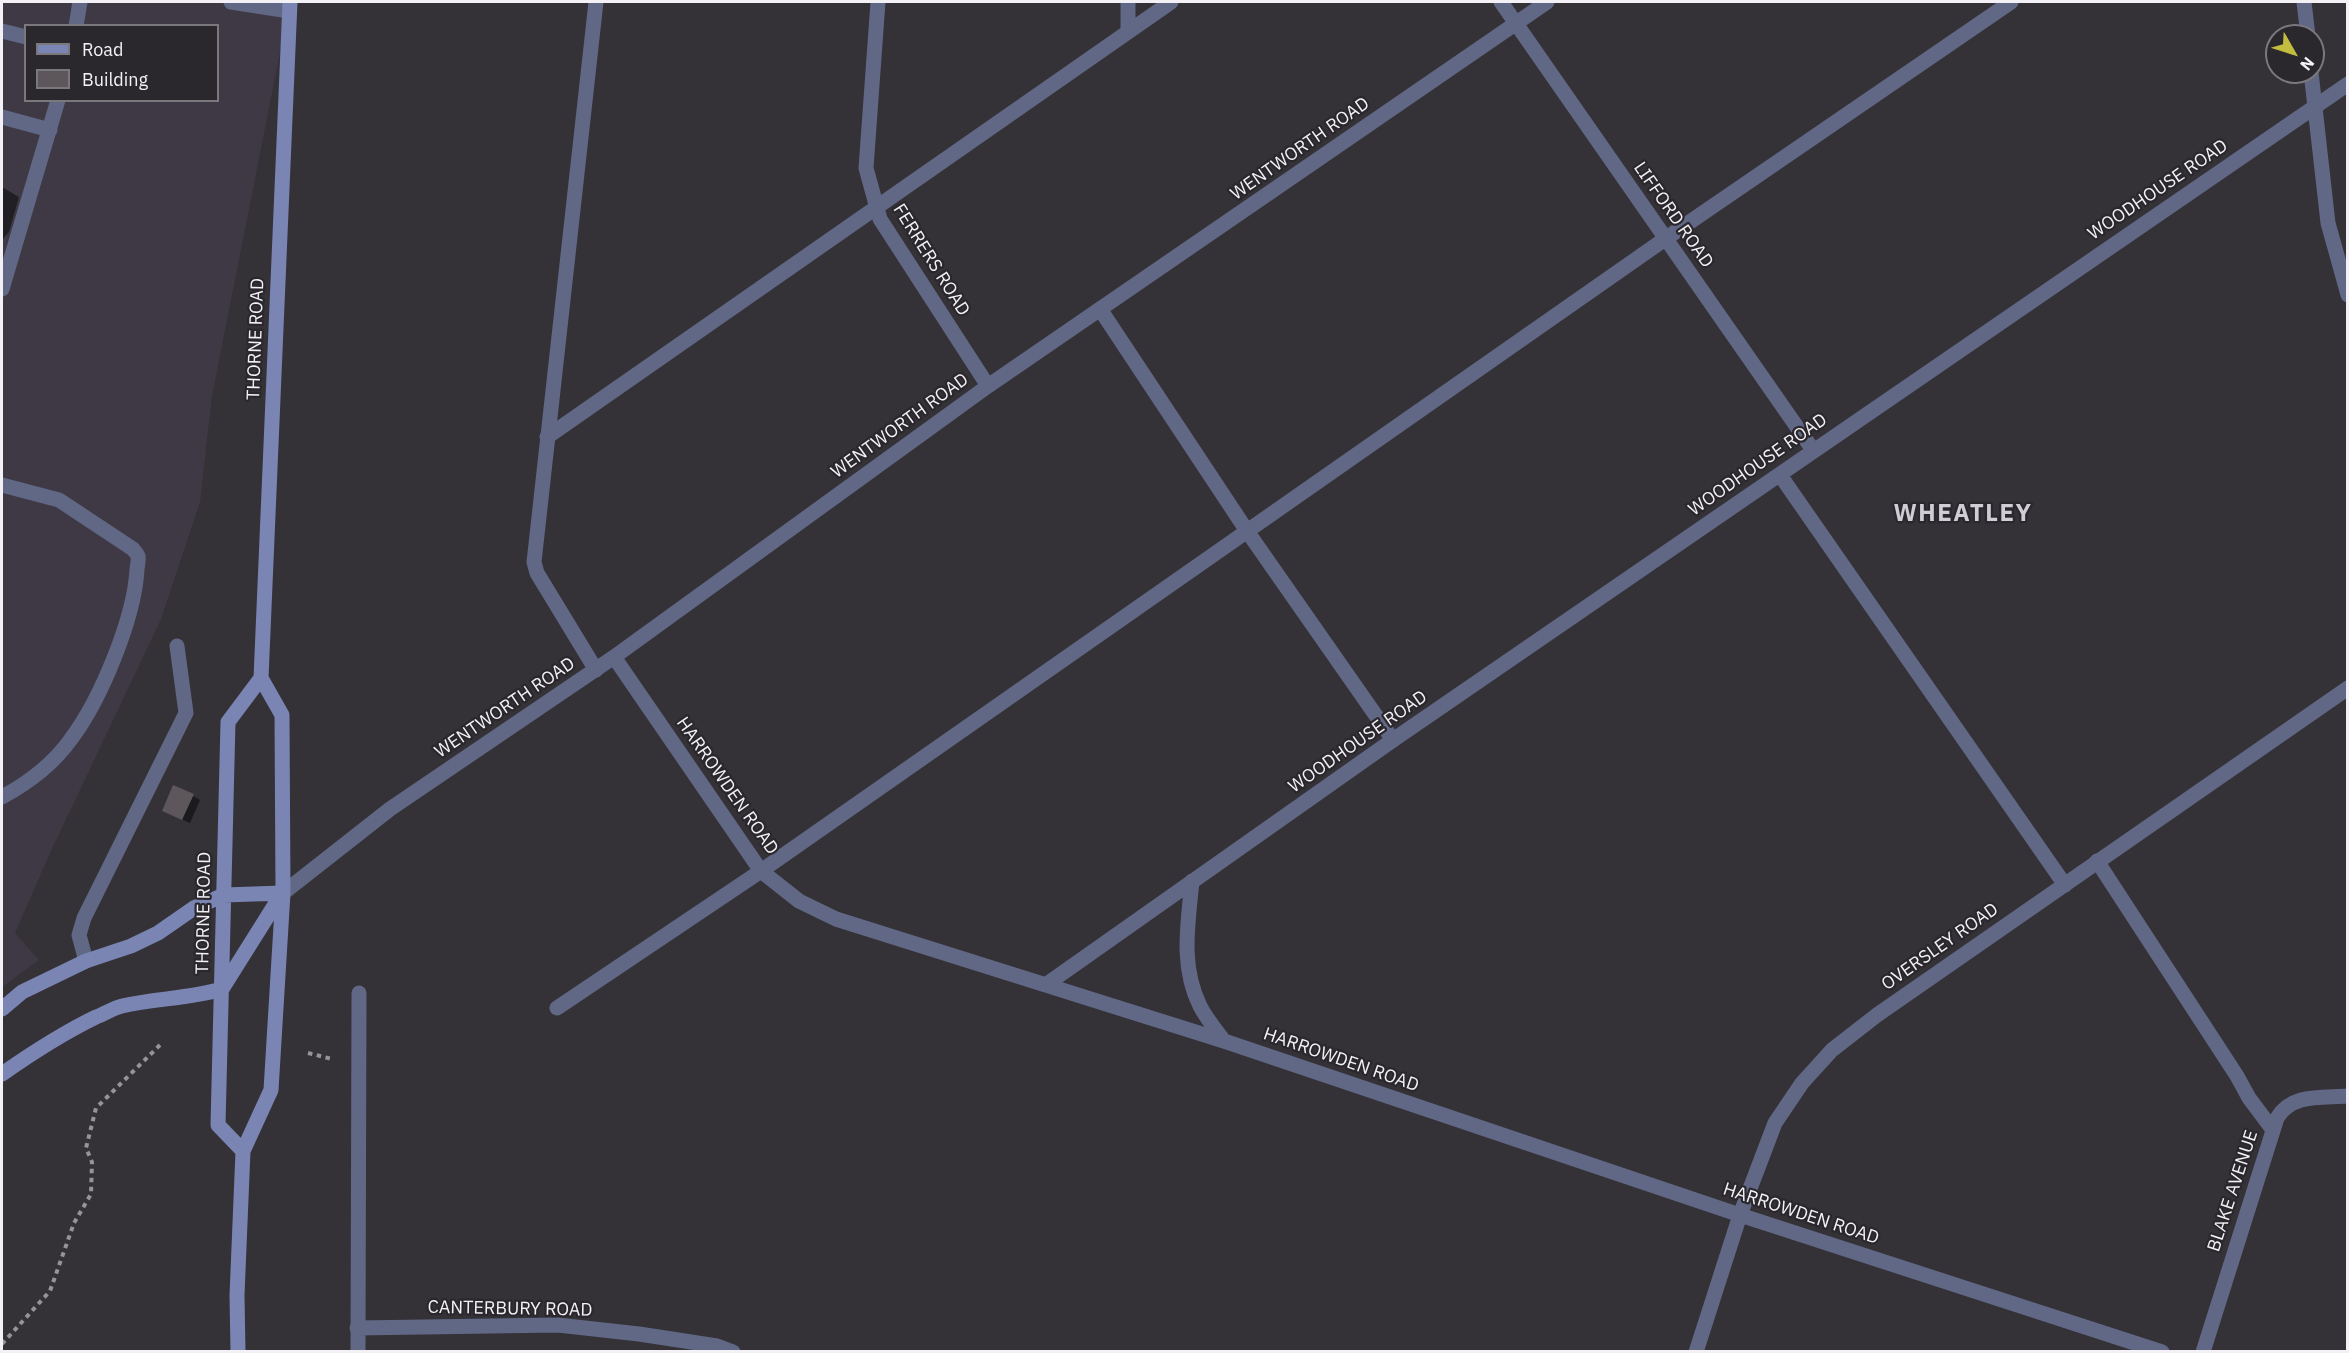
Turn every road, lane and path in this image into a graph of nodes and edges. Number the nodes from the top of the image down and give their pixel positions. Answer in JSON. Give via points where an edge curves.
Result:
{"nodes":[{"id":1,"x":80,"y":2,"type":"edge"},
{"id":2,"x":231,"y":2,"type":"edge"},
{"id":3,"x":596,"y":2,"type":"edge"},
{"id":4,"x":878,"y":2,"type":"edge"},
{"id":5,"x":1128,"y":2,"type":"edge"},
{"id":6,"x":1171,"y":2,"type":"edge"},
{"id":7,"x":1501,"y":2,"type":"edge"},
{"id":8,"x":1548,"y":2,"type":"edge"},
{"id":9,"x":2010,"y":2,"type":"edge"},
{"id":10,"x":2304,"y":2,"type":"edge"},
{"id":11,"x":289,"y":6,"type":"edge"},
{"id":12,"x":1517,"y":23,"type":"junction"},
{"id":13,"x":76,"y":24,"type":"edge"},
{"id":14,"x":2307,"y":24,"type":"edge"},
{"id":15,"x":2,"y":31,"type":"edge"},
{"id":16,"x":1128,"y":31,"type":"junction"},
{"id":17,"x":24,"y":36,"type":"edge"},
{"id":18,"x":2312,"y":84,"type":"edge"},
{"id":19,"x":2348,"y":84,"type":"edge"},
{"id":20,"x":57,"y":102,"type":"edge"},
{"id":21,"x":2315,"y":106,"type":"junction"},
{"id":22,"x":2,"y":117,"type":"edge"},
{"id":23,"x":50,"y":130,"type":"junction"},
{"id":24,"x":875,"y":206,"type":"junction"},
{"id":25,"x":1665,"y":239,"type":"junction"},
{"id":26,"x":2,"y":289,"type":"edge"},
{"id":27,"x":2348,"y":295,"type":"edge"},
{"id":28,"x":1100,"y":309,"type":"junction"},
{"id":29,"x":988,"y":386,"type":"junction"},
{"id":30,"x":547,"y":437,"type":"junction"},
{"id":31,"x":1813,"y":450,"type":"junction"},
{"id":32,"x":1780,"y":475,"type":"junction"},
{"id":33,"x":2,"y":485,"type":"edge"},
{"id":34,"x":1247,"y":531,"type":"junction"},
{"id":35,"x":177,"y":646,"type":"dead end"},
{"id":36,"x":614,"y":657,"type":"junction"},
{"id":37,"x":596,"y":670,"type":"junction"},
{"id":38,"x":261,"y":678,"type":"junction"},
{"id":39,"x":2348,"y":688,"type":"edge"},
{"id":40,"x":1393,"y":740,"type":"junction"},
{"id":41,"x":2,"y":796,"type":"edge"},
{"id":42,"x":2097,"y":861,"type":"junction"},
{"id":43,"x":761,"y":871,"type":"junction"},
{"id":44,"x":1192,"y":881,"type":"junction"},
{"id":45,"x":2065,"y":885,"type":"junction"},
{"id":46,"x":283,"y":892,"type":"junction"},
{"id":47,"x":224,"y":895,"type":"junction"},
{"id":48,"x":86,"y":961,"type":"junction"},
{"id":49,"x":1047,"y":984,"type":"junction"},
{"id":50,"x":222,"y":989,"type":"junction"},
{"id":51,"x":359,"y":993,"type":"dead end"},
{"id":52,"x":558,"y":1008,"type":"dead end"},
{"id":53,"x":2,"y":1009,"type":"edge"},
{"id":54,"x":1224,"y":1041,"type":"junction"},
{"id":55,"x":161,"y":1044,"type":"dead end"},
{"id":56,"x":2,"y":1074,"type":"edge"},
{"id":57,"x":2348,"y":1096,"type":"edge"},
{"id":58,"x":2273,"y":1130,"type":"junction"},
{"id":59,"x":243,"y":1151,"type":"junction"},
{"id":60,"x":1740,"y":1215,"type":"junction"},
{"id":61,"x":357,"y":1328,"type":"junction"},
{"id":62,"x":2,"y":1344,"type":"edge"},
{"id":63,"x":238,"y":1352,"type":"edge"},
{"id":64,"x":358,"y":1352,"type":"edge"},
{"id":65,"x":733,"y":1352,"type":"edge"},
{"id":66,"x":1696,"y":1352,"type":"edge"},
{"id":67,"x":2162,"y":1352,"type":"edge"},
{"id":68,"x":2203,"y":1352,"type":"edge"}],
"edges":[{"from":1,"to":13,"type":"street"},
{"from":2,"to":11,"type":"street"},
{"from":3,"to":30,"type":"street"},
{"from":4,"to":24,"type":"street","name":"FERRERS ROAD","via":[[866,168]]},
{"from":5,"to":16,"type":"street"},
{"from":6,"to":16,"type":"street"},
{"from":7,"to":12,"type":"street","name":"LIFFORD ROAD"},
{"from":8,"to":12,"type":"street","name":"WENTWORTH ROAD"},
{"from":9,"to":25,"type":"street"},
{"from":10,"to":14,"type":"street"},
{"from":11,"to":38,"type":"street","name":"THORNE ROAD"},
{"from":12,"to":25,"type":"street","name":"LIFFORD ROAD"},
{"from":12,"to":28,"type":"street","name":"WENTWORTH ROAD"},
{"from":15,"to":17,"type":"street"},
{"from":16,"to":24,"type":"street"},
{"from":18,"to":21,"type":"street"},
{"from":19,"to":21,"type":"street","name":"WOODHOUSE ROAD"},
{"from":20,"to":23,"type":"street"},
{"from":21,"to":27,"type":"street","via":[[2328,223]]},
{"from":21,"to":31,"type":"street","name":"WOODHOUSE ROAD"},
{"from":22,"to":23,"type":"street"},
{"from":23,"to":26,"type":"street"},
{"from":24,"to":29,"type":"street","name":"FERRERS ROAD","via":[[879,219]]},
{"from":24,"to":30,"type":"street"},
{"from":25,"to":31,"type":"street","name":"LIFFORD ROAD"},
{"from":25,"to":34,"type":"street"},
{"from":28,"to":29,"type":"street","name":"WENTWORTH ROAD"},
{"from":28,"to":34,"type":"street"},
{"from":29,"to":36,"type":"street","name":"WENTWORTH ROAD"},
{"from":30,"to":37,"type":"street","via":[[534,562]]},
{"from":31,"to":32,"type":"street","name":"WOODHOUSE ROAD"},
{"from":32,"to":40,"type":"street","name":"WOODHOUSE ROAD"},
{"from":32,"to":45,"type":"street"},
{"from":33,"to":41,"type":"street","via":[[59,500],[138,556],[136,589],[120,643],[95,698],[71,739],[44,768]]},
{"from":34,"to":40,"type":"street"},
{"from":34,"to":43,"type":"street"},
{"from":35,"to":48,"type":"street","via":[[186,713],[84,918],[79,935]]},
{"from":36,"to":37,"type":"street","name":"WENTWORTH ROAD"},
{"from":36,"to":43,"type":"street","name":"HARROWDEN ROAD"},
{"from":37,"to":46,"type":"street","name":"WENTWORTH ROAD","via":[[405,798]]},
{"from":38,"to":46,"type":"street","via":[[282,715]]},
{"from":38,"to":47,"type":"street","name":"THORNE ROAD","via":[[228,722]]},
{"from":39,"to":42,"type":"street","name":"OVERSLEY ROAD"},
{"from":40,"to":44,"type":"street","name":"WOODHOUSE ROAD"},
{"from":42,"to":45,"type":"street","name":"OVERSLEY ROAD"},
{"from":42,"to":58,"type":"street"},
{"from":43,"to":49,"type":"street","name":"HARROWDEN ROAD","via":[[799,900],[836,919]]},
{"from":43,"to":52,"type":"street"},
{"from":44,"to":49,"type":"street","name":"WOODHOUSE ROAD"},
{"from":44,"to":54,"type":"street","via":[[1185,950],[1190,978],[1200,1007]]},
{"from":45,"to":60,"type":"street","name":"OVERSLEY ROAD","via":[[1832,1050],[1802,1083],[1775,1123]]},
{"from":46,"to":47,"type":"street"},
{"from":46,"to":50,"type":"street"},
{"from":46,"to":59,"type":"street","via":[[272,1090]]},
{"from":47,"to":48,"type":"street","via":[[194,908],[131,946]]},
{"from":47,"to":50,"type":"street","name":"THORNE ROAD"},
{"from":48,"to":53,"type":"street","via":[[22,992]]},
{"from":49,"to":54,"type":"street","name":"HARROWDEN ROAD"},
{"from":50,"to":56,"type":"street","via":[[119,1007],[79,1026]]},
{"from":50,"to":59,"type":"street","name":"THORNE ROAD","via":[[218,1125]]},
{"from":51,"to":61,"type":"street"},
{"from":54,"to":60,"type":"street","name":"HARROWDEN ROAD"},
{"from":55,"to":62,"type":"path","via":[[96,1108],[86,1148],[92,1162],[91,1194],[74,1223],[50,1291]]},
{"from":57,"to":58,"type":"street","name":"BLAKE AVENUE","via":[[2300,1099],[2284,1107]]},
{"from":58,"to":68,"type":"street","name":"BLAKE AVENUE"},
{"from":59,"to":63,"type":"street"},
{"from":60,"to":66,"type":"street","name":"OVERSLEY ROAD"},
{"from":60,"to":67,"type":"street","name":"HARROWDEN ROAD"},
{"from":61,"to":64,"type":"street"},
{"from":61,"to":65,"type":"street","name":"CANTERBURY ROAD","via":[[558,1325],[639,1334]]}]}
